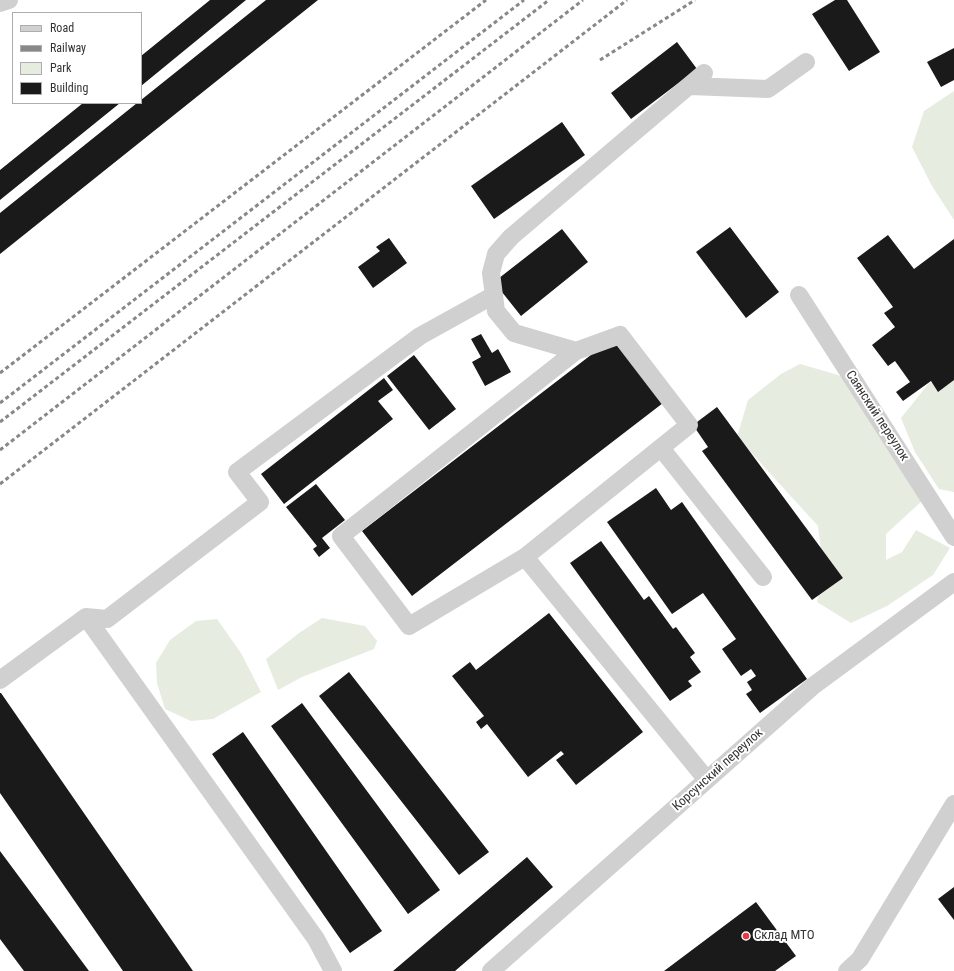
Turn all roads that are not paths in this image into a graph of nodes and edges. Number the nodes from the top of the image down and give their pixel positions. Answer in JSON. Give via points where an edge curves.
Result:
{"nodes":[{"id":1,"x":9,"y":0,"type":"edge"},
{"id":2,"x":0,"y":2,"type":"edge"},
{"id":3,"x":806,"y":62,"type":"dead end"},
{"id":4,"x":704,"y":73,"type":"dead end"},
{"id":5,"x":690,"y":86,"type":"junction"},
{"id":6,"x":494,"y":295,"type":"junction"},
{"id":7,"x":799,"y":295,"type":"dead end"},
{"id":8,"x":576,"y":351,"type":"junction"},
{"id":9,"x":661,"y":448,"type":"junction"},
{"id":10,"x":954,"y":537,"type":"edge"},
{"id":11,"x":526,"y":557,"type":"junction"},
{"id":12,"x":763,"y":577,"type":"dead end"},
{"id":13,"x":954,"y":582,"type":"edge"},
{"id":14,"x":86,"y":617,"type":"junction"},
{"id":15,"x":0,"y":680,"type":"edge"},
{"id":16,"x":707,"y":780,"type":"junction"},
{"id":17,"x":954,"y":804,"type":"edge"},
{"id":18,"x":333,"y":971,"type":"edge"},
{"id":19,"x":491,"y":971,"type":"edge"},
{"id":20,"x":847,"y":971,"type":"edge"}],
"edges":[{"from":1,"to":2,"type":"street"},
{"from":3,"to":5,"type":"street","via":[[768,89]]},
{"from":4,"to":5,"type":"street"},
{"from":5,"to":6,"type":"street","via":[[511,237],[496,254],[491,272]]},
{"from":6,"to":8,"type":"street","via":[[496,312],[514,332]]},
{"from":6,"to":14,"type":"street","via":[[420,336],[237,472],[260,502],[107,619]]},
{"from":7,"to":10,"type":"street","name":"Саянский переулок"},
{"from":8,"to":9,"type":"street","via":[[620,334],[689,425]]},
{"from":8,"to":11,"type":"street","via":[[341,536],[409,626]]},
{"from":9,"to":11,"type":"street"},
{"from":9,"to":12,"type":"street"},
{"from":11,"to":16,"type":"street"},
{"from":13,"to":16,"type":"street","name":"Корсунский переулок","via":[[813,686]]},
{"from":14,"to":15,"type":"street"},
{"from":14,"to":18,"type":"street","via":[[316,939]]},
{"from":16,"to":19,"type":"street","name":"Корсунский переулок"},
{"from":17,"to":20,"type":"street","via":[[860,959]]}]}
